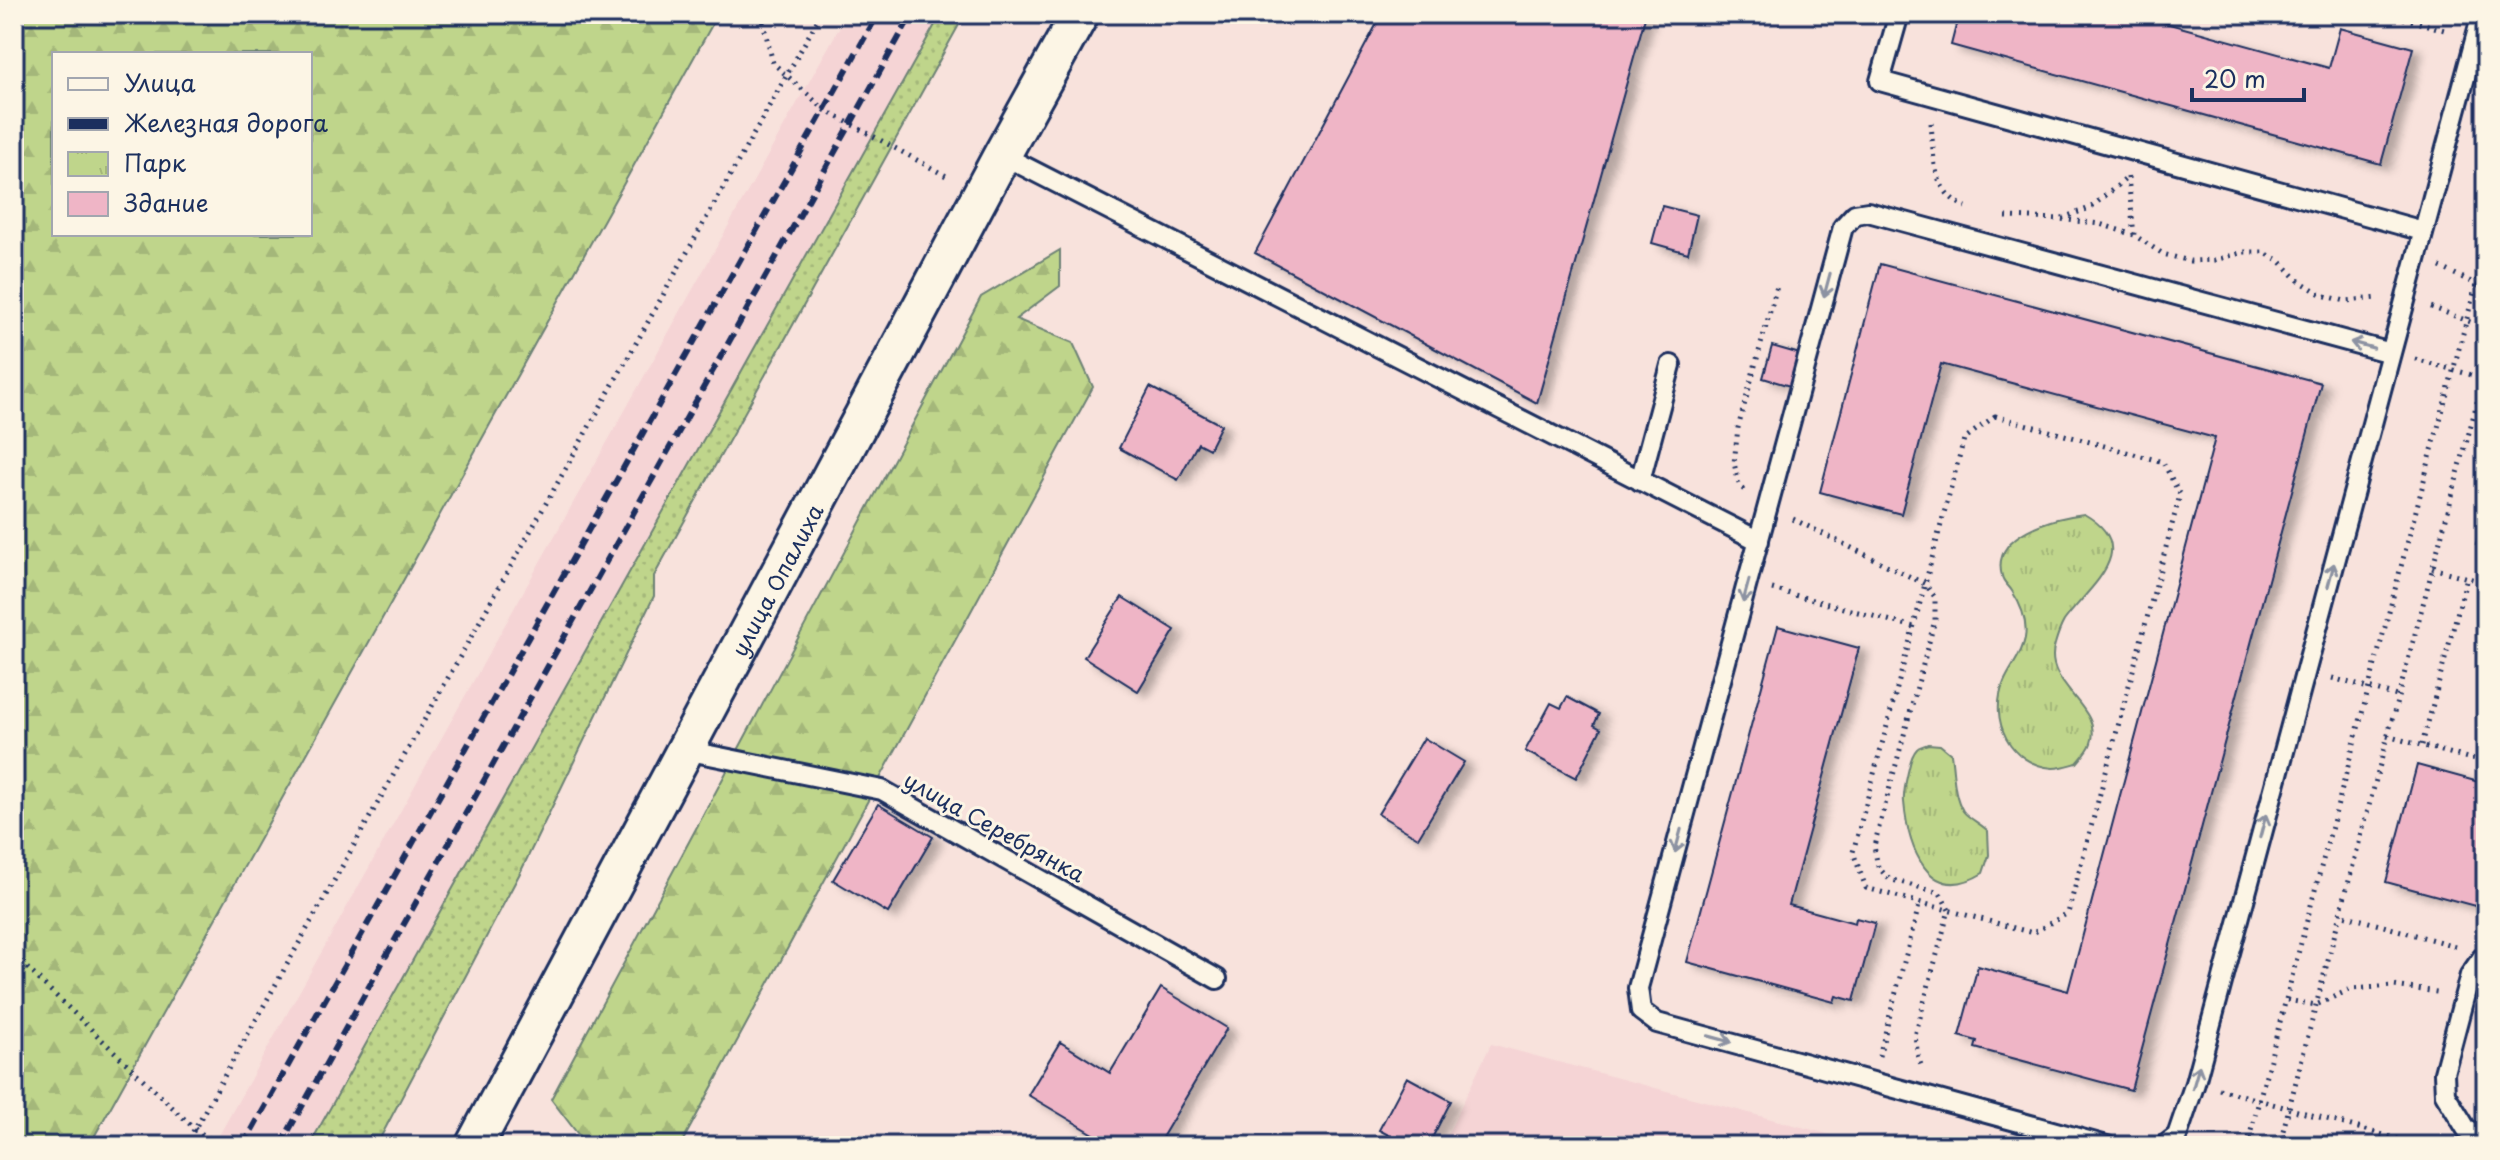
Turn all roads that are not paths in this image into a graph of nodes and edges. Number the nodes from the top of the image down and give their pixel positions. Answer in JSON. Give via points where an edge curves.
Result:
{"nodes":[{"id":1,"x":1080,"y":14,"type":"edge"},
{"id":2,"x":1899,"y":14,"type":"edge"},
{"id":3,"x":2482,"y":14,"type":"edge"},
{"id":4,"x":1002,"y":155,"type":"junction"},
{"id":5,"x":2423,"y":231,"type":"junction"},
{"id":6,"x":2391,"y":353,"type":"junction"},
{"id":7,"x":1671,"y":365,"type":"dead end"},
{"id":8,"x":1640,"y":481,"type":"junction"},
{"id":9,"x":1759,"y":541,"type":"junction"},
{"id":10,"x":685,"y":750,"type":"junction"},
{"id":11,"x":2484,"y":958,"type":"edge"},
{"id":12,"x":1217,"y":979,"type":"dead end"},
{"id":13,"x":2486,"y":1135,"type":"edge"},
{"id":14,"x":2465,"y":1138,"type":"edge"},
{"id":15,"x":474,"y":1146,"type":"edge"},
{"id":16,"x":2107,"y":1146,"type":"edge"},
{"id":17,"x":2164,"y":1146,"type":"edge"}],
"edges":[{"from":1,"to":4,"type":"street","name":"улица Опалиха"},
{"from":2,"to":5,"type":"lane","via":[[1880,81]]},
{"from":3,"to":5,"type":"lane"},
{"from":4,"to":8,"type":"lane"},
{"from":4,"to":10,"type":"street","name":"улица Опалиха"},
{"from":5,"to":6,"type":"lane"},
{"from":6,"to":9,"type":"lane","one_way":true,"via":[[1884,216],[1855,214],[1843,227]]},
{"from":17,"to":6,"type":"lane","one_way":true,"via":[[2177,1136],[2195,1083]]},
{"from":7,"to":8,"type":"lane"},
{"from":8,"to":9,"type":"lane"},
{"from":9,"to":16,"type":"lane","one_way":true,"via":[[1638,988],[1641,1011],[1657,1023]]},
{"from":10,"to":12,"type":"lane","name":"улица Серебрянка","via":[[882,790]]},
{"from":10,"to":15,"type":"street","name":"улица Опалиха"},
{"from":11,"to":14,"type":"lane","via":[[2470,975],[2444,1073],[2445,1094]]},
{"from":13,"to":14,"type":"lane"}]}
